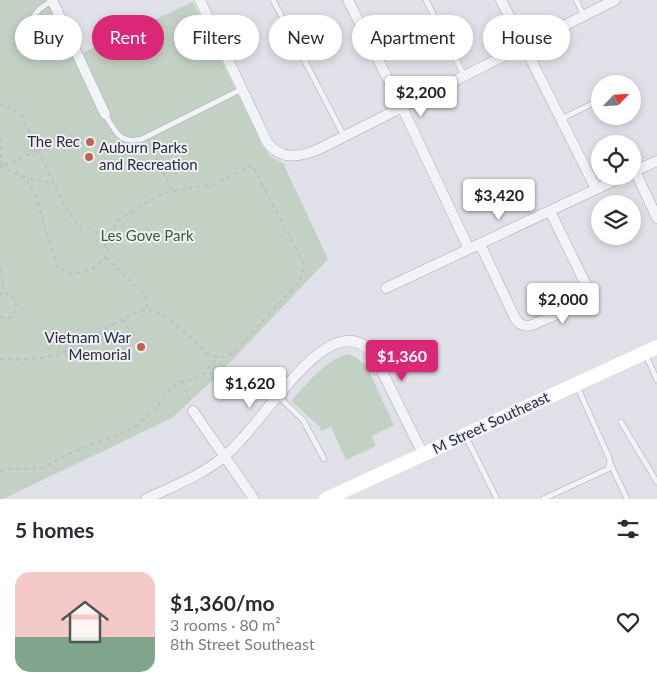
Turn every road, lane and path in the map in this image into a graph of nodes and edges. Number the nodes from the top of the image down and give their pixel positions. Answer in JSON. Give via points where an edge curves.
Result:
{"nodes":[{"id":1,"x":200,"y":0,"type":"edge"},
{"id":2,"x":273,"y":0,"type":"edge"},
{"id":3,"x":348,"y":0,"type":"edge"},
{"id":4,"x":426,"y":0,"type":"edge"},
{"id":5,"x":501,"y":0,"type":"edge"},
{"id":6,"x":576,"y":0,"type":"edge"},
{"id":7,"x":615,"y":0,"type":"edge"},
{"id":8,"x":52,"y":1,"type":"edge"},
{"id":9,"x":35,"y":15,"type":"edge"},
{"id":10,"x":59,"y":15,"type":"edge"},
{"id":11,"x":509,"y":15,"type":"edge"},
{"id":12,"x":584,"y":16,"type":"junction"},
{"id":13,"x":570,"y":23,"type":"edge"},
{"id":14,"x":80,"y":60,"type":"edge"},
{"id":15,"x":495,"y":60,"type":"edge"},
{"id":16,"x":532,"y":60,"type":"edge"},
{"id":17,"x":464,"y":76,"type":"junction"},
{"id":18,"x":242,"y":89,"type":"junction"},
{"id":19,"x":591,"y":104,"type":"edge"},
{"id":20,"x":0,"y":106,"type":"edge"},
{"id":21,"x":402,"y":107,"type":"junction"},
{"id":22,"x":105,"y":114,"type":"joint"},
{"id":23,"x":561,"y":119,"type":"junction"},
{"id":24,"x":147,"y":136,"type":"junction"},
{"id":25,"x":344,"y":136,"type":"junction"},
{"id":26,"x":0,"y":138,"type":"edge"},
{"id":27,"x":38,"y":150,"type":"junction"},
{"id":28,"x":657,"y":161,"type":"edge"},
{"id":29,"x":1,"y":167,"type":"edge"},
{"id":30,"x":641,"y":169,"type":"edge"},
{"id":31,"x":26,"y":178,"type":"junction"},
{"id":32,"x":53,"y":183,"type":"junction"},
{"id":33,"x":606,"y":185,"type":"edge"},
{"id":34,"x":640,"y":185,"type":"edge"},
{"id":35,"x":596,"y":190,"type":"junction"},
{"id":36,"x":172,"y":191,"type":"junction"},
{"id":37,"x":550,"y":211,"type":"junction"},
{"id":38,"x":657,"y":218,"type":"edge"},
{"id":39,"x":95,"y":232,"type":"dead end"},
{"id":40,"x":85,"y":235,"type":"dead end"},
{"id":41,"x":480,"y":244,"type":"junction"},
{"id":42,"x":469,"y":249,"type":"junction"},
{"id":43,"x":108,"y":250,"type":"junction"},
{"id":44,"x":105,"y":257,"type":"junction"},
{"id":45,"x":0,"y":269,"type":"edge"},
{"id":46,"x":386,"y":288,"type":"dead end"},
{"id":47,"x":2,"y":291,"type":"junction"},
{"id":48,"x":0,"y":295,"type":"edge"},
{"id":49,"x":147,"y":310,"type":"junction"},
{"id":50,"x":0,"y":317,"type":"edge"},
{"id":51,"x":122,"y":320,"type":"junction"},
{"id":52,"x":142,"y":346,"type":"dead end"},
{"id":53,"x":651,"y":350,"type":"edge"},
{"id":54,"x":218,"y":357,"type":"junction"},
{"id":55,"x":0,"y":359,"type":"edge"},
{"id":56,"x":657,"y":380,"type":"edge"},
{"id":57,"x":183,"y":381,"type":"junction"},
{"id":58,"x":575,"y":383,"type":"junction"},
{"id":59,"x":278,"y":396,"type":"junction"},
{"id":60,"x":193,"y":411,"type":"joint"},
{"id":61,"x":621,"y":422,"type":"dead end"},
{"id":62,"x":465,"y":435,"type":"junction"},
{"id":63,"x":423,"y":454,"type":"junction"},
{"id":64,"x":225,"y":456,"type":"junction"},
{"id":65,"x":324,"y":460,"type":"dead end"},
{"id":66,"x":610,"y":463,"type":"junction"},
{"id":67,"x":0,"y":471,"type":"edge"},
{"id":68,"x":657,"y":482,"type":"edge"},
{"id":69,"x":146,"y":499,"type":"edge"},
{"id":70,"x":254,"y":499,"type":"edge"},
{"id":71,"x":326,"y":499,"type":"edge"},
{"id":72,"x":497,"y":499,"type":"edge"},
{"id":73,"x":543,"y":499,"type":"edge"},
{"id":74,"x":627,"y":499,"type":"edge"}],
"edges":[{"from":1,"to":18,"type":"street"},
{"from":2,"to":25,"type":"lane"},
{"from":3,"to":21,"type":"street"},
{"from":4,"to":17,"type":"lane"},
{"from":5,"to":11,"type":"street"},
{"from":6,"to":12,"type":"lane"},
{"from":7,"to":12,"type":"street"},
{"from":8,"to":9,"type":"lane"},
{"from":8,"to":10,"type":"street"},
{"from":12,"to":13,"type":"street"},
{"from":14,"to":22,"type":"street"},
{"from":15,"to":17,"type":"street"},
{"from":16,"to":23,"type":"street"},
{"from":17,"to":21,"type":"street"},
{"from":18,"to":24,"type":"lane"},
{"from":18,"to":25,"type":"street","via":[[267,142],[276,152],[303,156]]},
{"from":19,"to":23,"type":"lane"},
{"from":20,"to":27,"type":"path","via":[[5,104],[22,116]]},
{"from":21,"to":25,"type":"street"},
{"from":21,"to":42,"type":"street"},
{"from":22,"to":24,"type":"lane","via":[[123,138],[134,141]]},
{"from":23,"to":35,"type":"street"},
{"from":24,"to":36,"type":"path"},
{"from":26,"to":29,"type":"path"},
{"from":27,"to":29,"type":"path"},
{"from":27,"to":32,"type":"path"},
{"from":28,"to":30,"type":"street"},
{"from":29,"to":31,"type":"path"},
{"from":31,"to":32,"type":"path"},
{"from":31,"to":44,"type":"path","via":[[35,195],[58,267],[76,273],[99,265]]},
{"from":32,"to":40,"type":"path"},
{"from":33,"to":35,"type":"street"},
{"from":34,"to":38,"type":"street"},
{"from":35,"to":37,"type":"street"},
{"from":36,"to":43,"type":"path","via":[[159,195],[120,219]]},
{"from":36,"to":54,"type":"path","via":[[215,184],[252,165],[302,260],[304,268],[298,283],[233,353]]},
{"from":37,"to":41,"type":"street"},
{"from":37,"to":41,"type":"street","via":[[588,289],[588,298],[578,305],[532,325],[520,325]]},
{"from":39,"to":43,"type":"path"},
{"from":41,"to":42,"type":"street"},
{"from":42,"to":46,"type":"street"},
{"from":43,"to":44,"type":"path"},
{"from":44,"to":49,"type":"path","via":[[145,294]]},
{"from":45,"to":47,"type":"path"},
{"from":47,"to":48,"type":"path"},
{"from":47,"to":50,"type":"path","via":[[14,298],[17,307],[11,317]]},
{"from":49,"to":51,"type":"path"},
{"from":49,"to":54,"type":"path","via":[[166,318],[207,353]]},
{"from":51,"to":52,"type":"path"},
{"from":51,"to":55,"type":"path","via":[[63,352],[21,360]]},
{"from":53,"to":56,"type":"lane"},
{"from":53,"to":58,"type":"main road","name":"M Street Southeast"},
{"from":54,"to":57,"type":"path","via":[[203,374]]},
{"from":57,"to":60,"type":"path"},
{"from":57,"to":67,"type":"path","via":[[171,387],[155,410],[129,430],[44,466]]},
{"from":58,"to":62,"type":"main road","name":"M Street Southeast"},
{"from":58,"to":66,"type":"lane"},
{"from":59,"to":63,"type":"street","via":[[298,371],[332,346],[354,341],[363,344],[374,355]]},
{"from":59,"to":64,"type":"street"},
{"from":59,"to":65,"type":"lane","via":[[303,420]]},
{"from":60,"to":64,"type":"street"},
{"from":61,"to":68,"type":"lane"},
{"from":62,"to":63,"type":"main road","name":"M Street Southeast"},
{"from":62,"to":72,"type":"lane"},
{"from":63,"to":71,"type":"main road","name":"M Street Southeast"},
{"from":64,"to":69,"type":"street","via":[[189,479]]},
{"from":64,"to":70,"type":"street"},
{"from":66,"to":73,"type":"lane","via":[[608,469]]},
{"from":66,"to":74,"type":"lane"}]}
